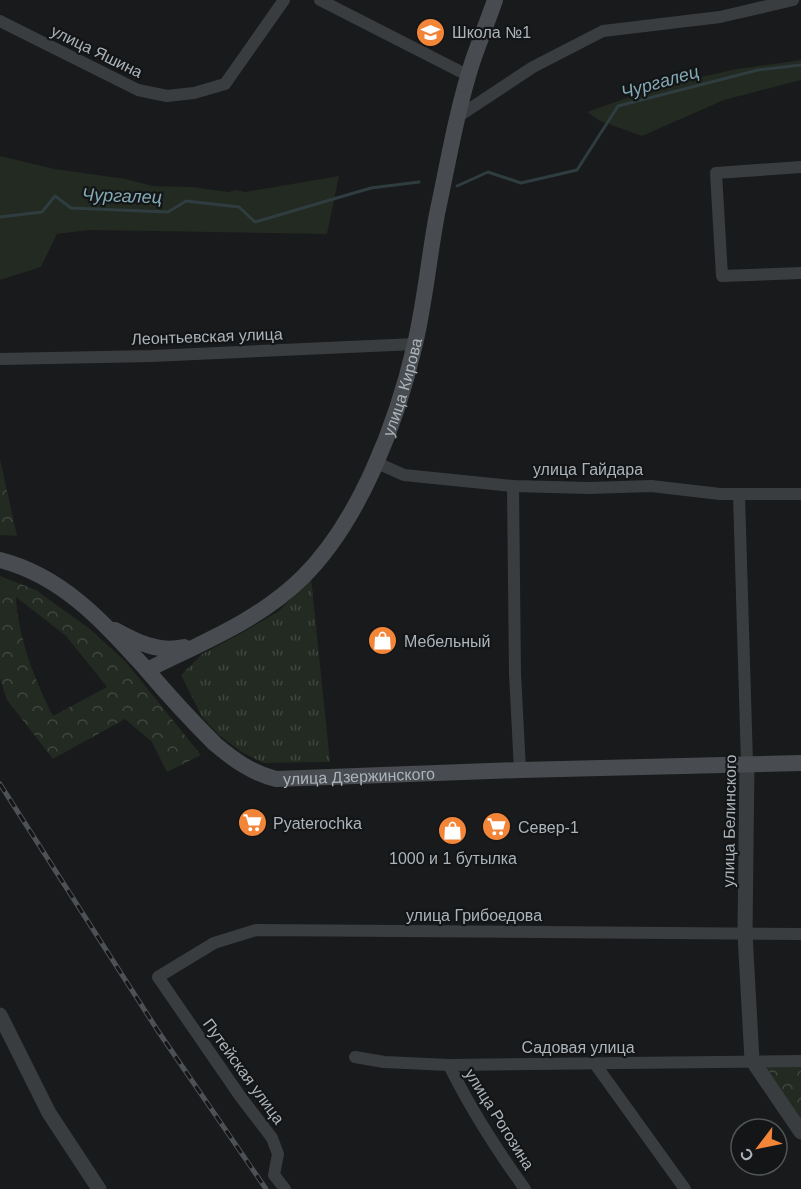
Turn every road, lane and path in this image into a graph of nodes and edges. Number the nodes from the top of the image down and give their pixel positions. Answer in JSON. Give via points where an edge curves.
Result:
{"nodes":[{"id":1,"x":284,"y":0,"type":"edge"},
{"id":2,"x":320,"y":0,"type":"edge"},
{"id":3,"x":495,"y":0,"type":"edge"},
{"id":4,"x":794,"y":0,"type":"edge"},
{"id":5,"x":0,"y":21,"type":"edge"},
{"id":6,"x":469,"y":76,"type":"junction"},
{"id":7,"x":459,"y":116,"type":"junction"},
{"id":8,"x":801,"y":167,"type":"edge"},
{"id":9,"x":801,"y":273,"type":"edge"},
{"id":10,"x":415,"y":344,"type":"junction"},
{"id":11,"x":0,"y":359,"type":"edge"},
{"id":12,"x":377,"y":463,"type":"junction"},
{"id":13,"x":513,"y":486,"type":"junction"},
{"id":14,"x":801,"y":494,"type":"edge"},
{"id":15,"x":739,"y":495,"type":"junction"},
{"id":16,"x":0,"y":560,"type":"edge"},
{"id":17,"x":104,"y":623,"type":"junction"},
{"id":18,"x":206,"y":641,"type":"junction"},
{"id":19,"x":179,"y":654,"type":"junction"},
{"id":20,"x":147,"y":670,"type":"junction"},
{"id":21,"x":171,"y":697,"type":"junction"},
{"id":22,"x":747,"y":763,"type":"junction"},
{"id":23,"x":801,"y":764,"type":"edge"},
{"id":24,"x":520,"y":770,"type":"junction"},
{"id":25,"x":745,"y":934,"type":"junction"},
{"id":26,"x":801,"y":934,"type":"edge"},
{"id":27,"x":158,"y":977,"type":"joint"},
{"id":28,"x":0,"y":1015,"type":"edge"},
{"id":29,"x":355,"y":1057,"type":"dead end"},
{"id":30,"x":752,"y":1060,"type":"junction"},
{"id":31,"x":801,"y":1061,"type":"edge"},
{"id":32,"x":595,"y":1064,"type":"junction"},
{"id":33,"x":449,"y":1065,"type":"junction"},
{"id":34,"x":801,"y":1132,"type":"edge"},
{"id":35,"x":99,"y":1189,"type":"edge"},
{"id":36,"x":285,"y":1189,"type":"edge"},
{"id":37,"x":525,"y":1189,"type":"edge"},
{"id":38,"x":685,"y":1189,"type":"edge"}],
"edges":[{"from":1,"to":5,"type":"street","name":"улица Яшина","via":[[225,84],[166,96],[138,90]]},
{"from":2,"to":6,"type":"street"},
{"from":3,"to":6,"type":"main road","name":"улица Кирова"},
{"from":4,"to":7,"type":"street","via":[[720,17],[603,31],[533,67]]},
{"from":6,"to":7,"type":"main road","name":"улица Кирова"},
{"from":7,"to":10,"type":"main road","name":"улица Кирова"},
{"from":8,"to":9,"type":"street","via":[[716,173],[722,276]]},
{"from":10,"to":11,"type":"street","name":"Леонтьевская улица"},
{"from":10,"to":12,"type":"main road","name":"улица Кирова"},
{"from":12,"to":13,"type":"street","name":"улица Гайдара","via":[[404,476]]},
{"from":12,"to":18,"type":"main road","name":"улица Кирова","via":[[341,530],[303,578],[264,610]]},
{"from":13,"to":15,"type":"street","name":"улица Гайдара","via":[[651,486]]},
{"from":13,"to":24,"type":"street"},
{"from":14,"to":15,"type":"street","name":"улица Гайдара"},
{"from":15,"to":22,"type":"street","name":"улица Белинского"},
{"from":16,"to":17,"type":"main road","name":"улица Дзержинского","via":[[50,580]]},
{"from":17,"to":18,"type":"main road","via":[[148,646],[164,649]]},
{"from":17,"to":20,"type":"main road","name":"улица Дзержинского"},
{"from":18,"to":19,"type":"main road","name":"улица Кирова"},
{"from":19,"to":20,"type":"main road","name":"улица Кирова"},
{"from":19,"to":21,"type":"main road","via":[[166,674]]},
{"from":20,"to":21,"type":"main road","name":"улица Дзержинского"},
{"from":21,"to":24,"type":"main road","name":"улица Дзержинского","via":[[215,744],[262,776]]},
{"from":22,"to":23,"type":"main road","name":"улица Дзержинского"},
{"from":22,"to":24,"type":"main road","name":"улица Дзержинского"},
{"from":22,"to":25,"type":"street","name":"улица Белинского"},
{"from":25,"to":26,"type":"street","name":"улица Грибоедова"},
{"from":25,"to":27,"type":"street","name":"улица Грибоедова","via":[[256,930],[214,943]]},
{"from":25,"to":30,"type":"street","name":"улица Белинского"},
{"from":27,"to":36,"type":"street","name":"Путейская улица","via":[[272,1138],[278,1154],[274,1175]]},
{"from":28,"to":35,"type":"street","via":[[50,1113]]},
{"from":29,"to":33,"type":"street","name":"Садовая улица"},
{"from":30,"to":31,"type":"street","name":"Садовая улица"},
{"from":30,"to":32,"type":"street","name":"Садовая улица"},
{"from":30,"to":34,"type":"street"},
{"from":32,"to":33,"type":"street","name":"Садовая улица"},
{"from":32,"to":38,"type":"street"},
{"from":33,"to":37,"type":"street","name":"улица Рогозина"}]}
